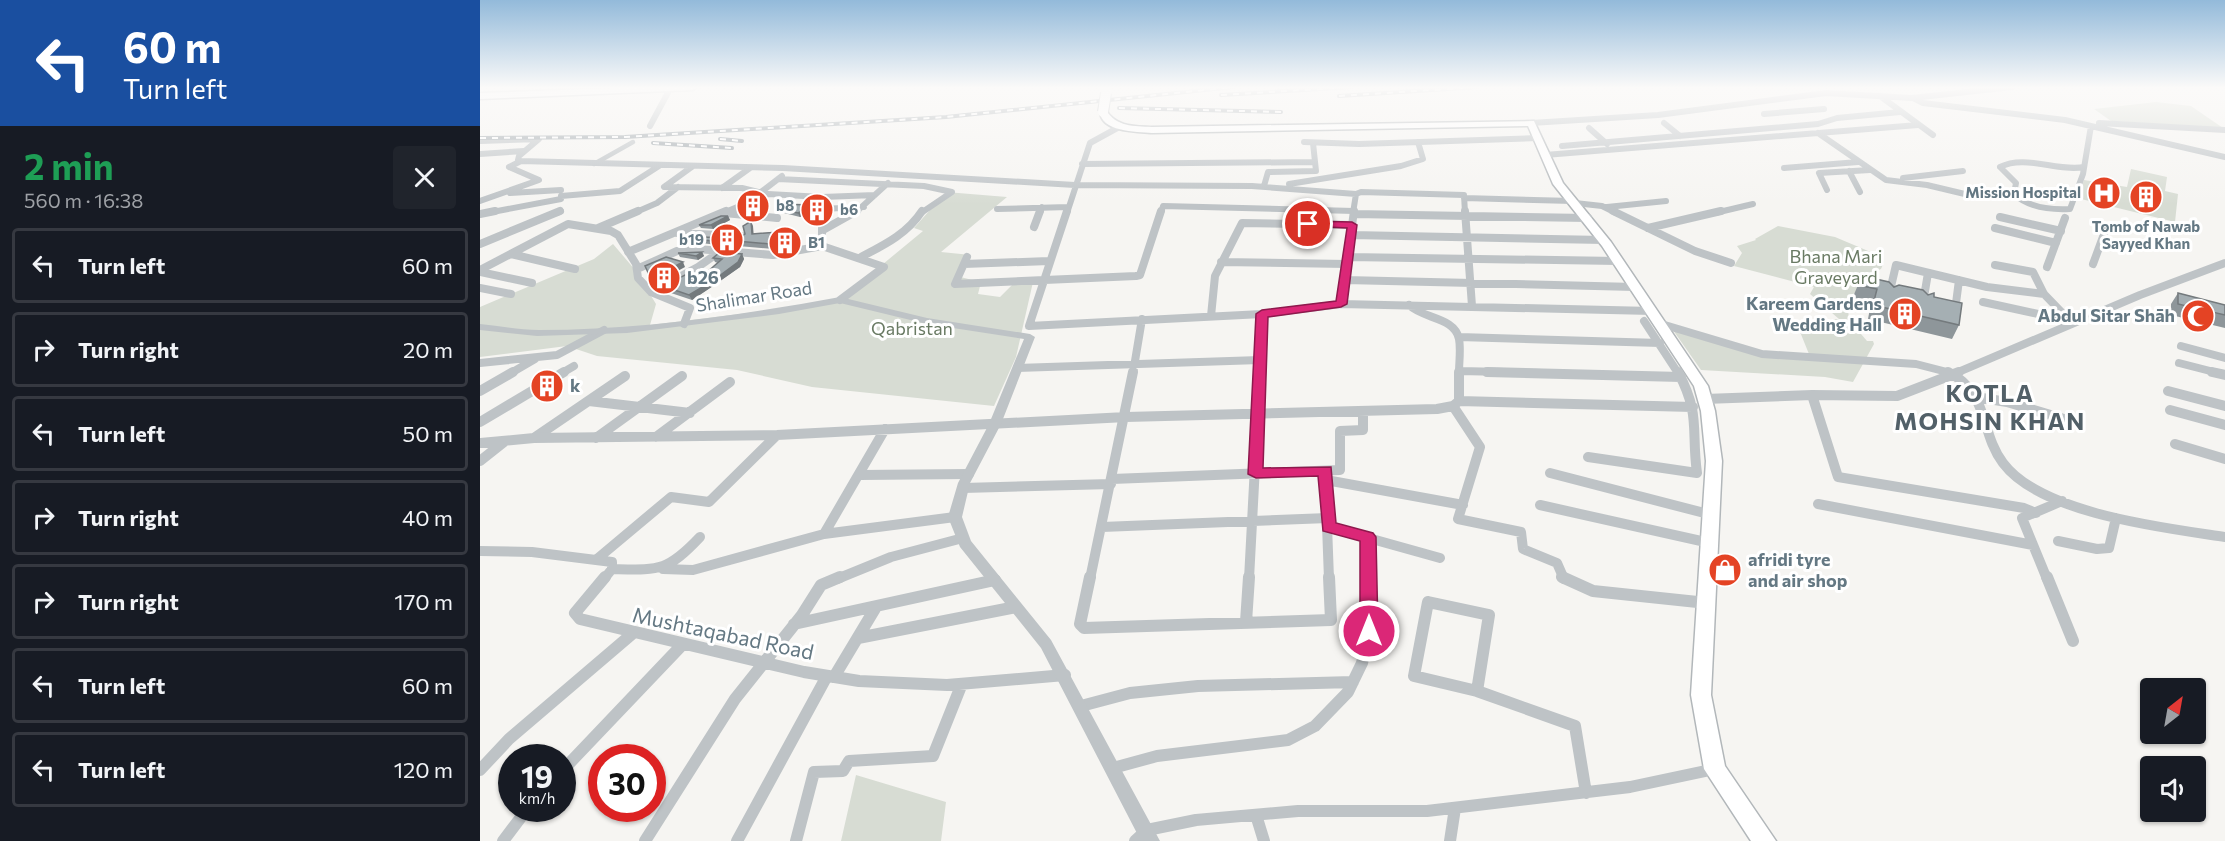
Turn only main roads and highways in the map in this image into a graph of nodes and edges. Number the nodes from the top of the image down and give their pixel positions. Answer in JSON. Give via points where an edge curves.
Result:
{"nodes":[{"id":1,"x":1123,"y":126,"type":"edge"},
{"id":2,"x":1355,"y":126,"type":"edge"},
{"id":3,"x":1533,"y":126,"type":"edge"},
{"id":4,"x":1764,"y":841,"type":"edge"}],
"edges":[{"from":1,"to":2,"type":"main road","bridge":true,"via":[[1152,130]]},
{"from":3,"to":4,"type":"main road","bridge":true,"via":[[1558,184],[1604,240],[1651,318],[1701,386],[1699,403],[1714,461],[1701,695],[1715,769]]}]}
